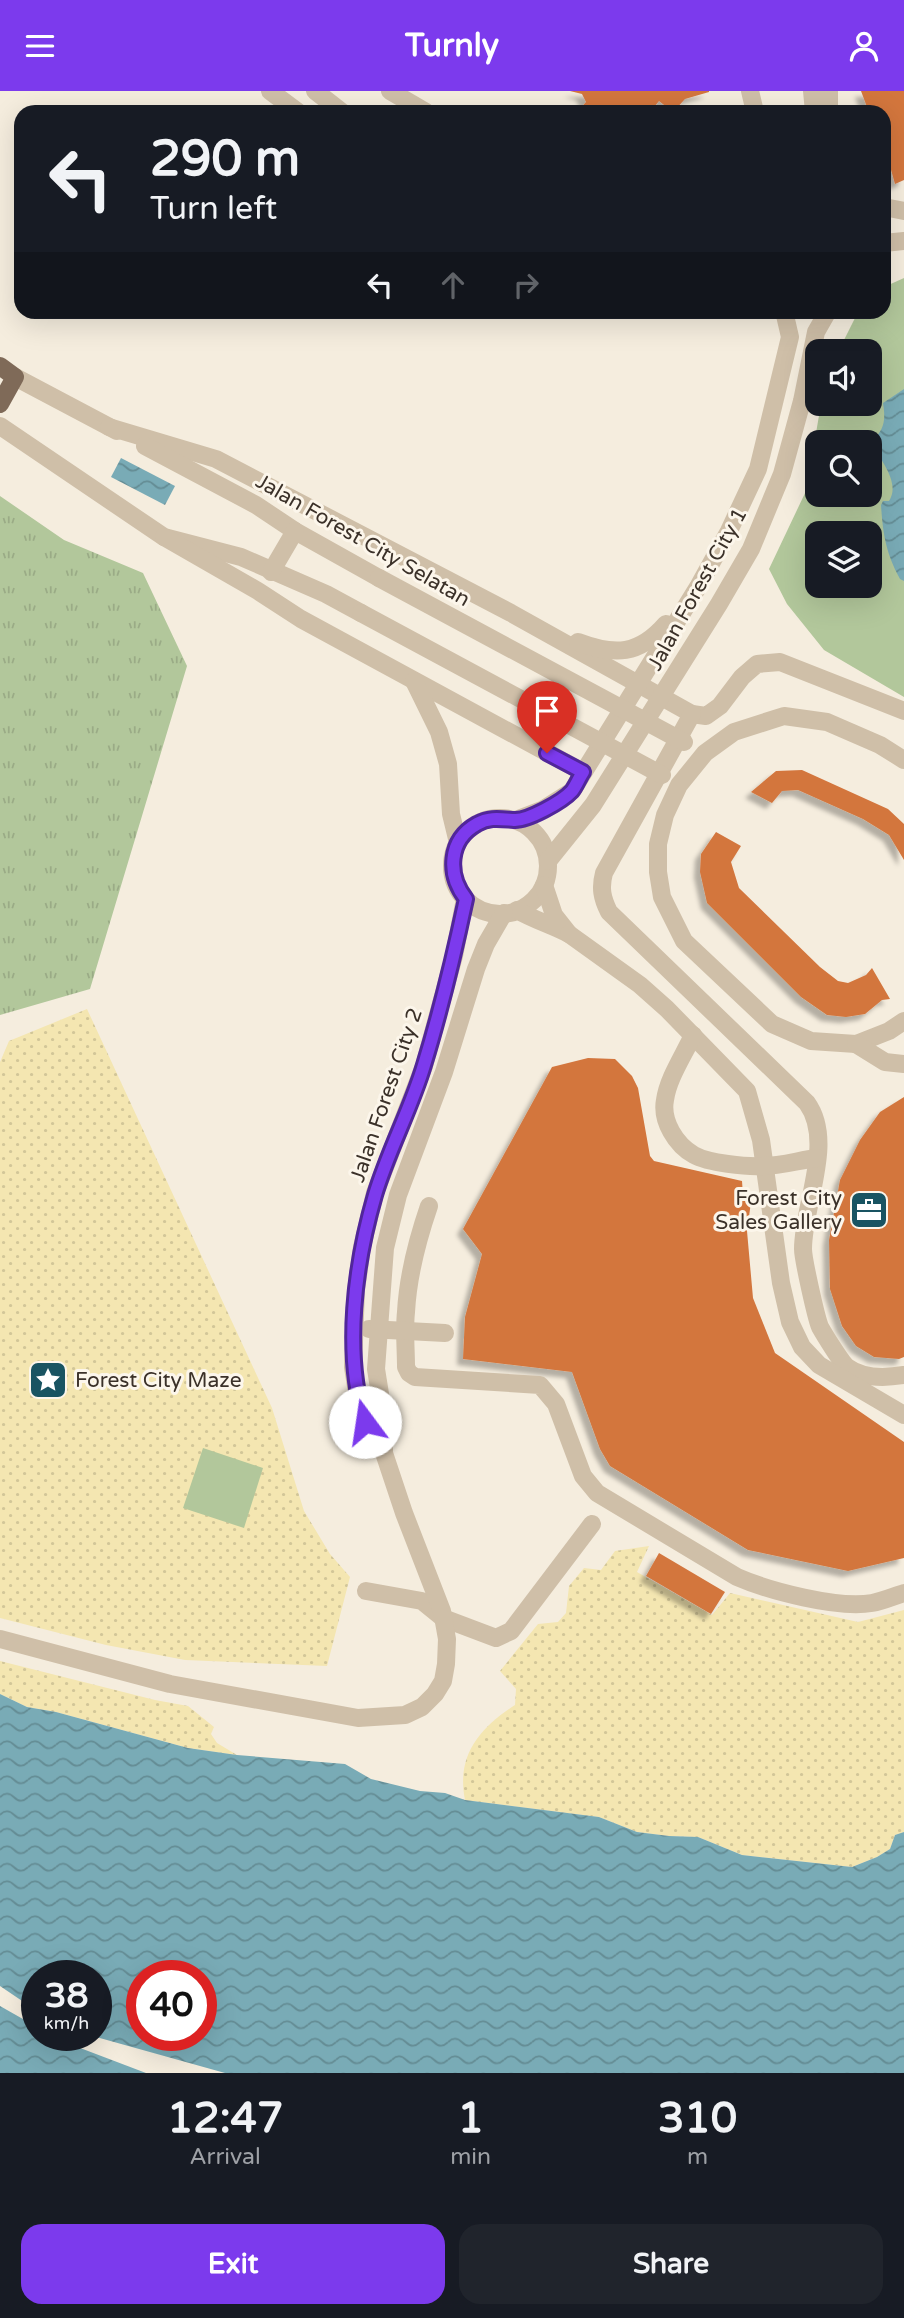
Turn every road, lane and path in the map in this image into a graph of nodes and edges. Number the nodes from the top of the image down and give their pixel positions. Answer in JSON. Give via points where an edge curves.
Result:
{"nodes":[{"id":1,"x":270,"y":91,"type":"edge"},
{"id":2,"x":315,"y":91,"type":"edge"},
{"id":3,"x":390,"y":91,"type":"edge"},
{"id":4,"x":289,"y":105,"type":"edge"},
{"id":5,"x":333,"y":105,"type":"edge"},
{"id":6,"x":414,"y":105,"type":"edge"},
{"id":7,"x":786,"y":319,"type":"edge"},
{"id":8,"x":823,"y":319,"type":"edge"},
{"id":9,"x":0,"y":366,"type":"edge"},
{"id":10,"x":15,"y":377,"type":"junction"},
{"id":11,"x":0,"y":404,"type":"edge"},
{"id":12,"x":0,"y":426,"type":"edge"},
{"id":13,"x":109,"y":427,"type":"junction"},
{"id":14,"x":295,"y":531,"type":"junction"},
{"id":15,"x":164,"y":537,"type":"junction"},
{"id":16,"x":271,"y":572,"type":"junction"},
{"id":17,"x":698,"y":587,"type":"junction"},
{"id":18,"x":511,"y":613,"type":"junction"},
{"id":19,"x":414,"y":681,"type":"junction"},
{"id":20,"x":638,"y":685,"type":"junction"},
{"id":21,"x":661,"y":697,"type":"junction"},
{"id":22,"x":904,"y":711,"type":"edge"},
{"id":23,"x":692,"y":714,"type":"junction"},
{"id":24,"x":705,"y":753,"type":"junction"},
{"id":25,"x":904,"y":760,"type":"edge"},
{"id":26,"x":583,"y":772,"type":"junction"},
{"id":27,"x":679,"y":785,"type":"junction"},
{"id":28,"x":516,"y":820,"type":"junction"},
{"id":29,"x":457,"y":843,"type":"junction"},
{"id":30,"x":548,"y":861,"type":"junction"},
{"id":31,"x":544,"y":885,"type":"junction"},
{"id":32,"x":466,"y":899,"type":"junction"},
{"id":33,"x":511,"y":912,"type":"junction"},
{"id":34,"x":569,"y":934,"type":"junction"},
{"id":35,"x":904,"y":1020,"type":"edge"},
{"id":36,"x":693,"y":1035,"type":"junction"},
{"id":37,"x":856,"y":1044,"type":"junction"},
{"id":38,"x":904,"y":1064,"type":"edge"},
{"id":39,"x":817,"y":1158,"type":"junction"},
{"id":40,"x":764,"y":1166,"type":"junction"},
{"id":41,"x":429,"y":1206,"type":"dead end"},
{"id":42,"x":355,"y":1329,"type":"junction"},
{"id":43,"x":378,"y":1330,"type":"junction"},
{"id":44,"x":406,"y":1330,"type":"junction"},
{"id":45,"x":445,"y":1333,"type":"dead end"},
{"id":46,"x":904,"y":1375,"type":"edge"},
{"id":47,"x":904,"y":1415,"type":"edge"},
{"id":48,"x":384,"y":1453,"type":"junction"},
{"id":49,"x":592,"y":1524,"type":"dead end"},
{"id":50,"x":366,"y":1591,"type":"dead end"},
{"id":51,"x":904,"y":1593,"type":"edge"},
{"id":52,"x":443,"y":1618,"type":"junction"},
{"id":53,"x":0,"y":1639,"type":"edge"}],
"edges":[{"from":1,"to":4,"type":"street"},
{"from":2,"to":5,"type":"street"},
{"from":3,"to":6,"type":"street"},
{"from":7,"to":17,"type":"street","name":"Jalan Forest City 1","via":[[790,337],[758,469]]},
{"from":8,"to":21,"type":"street","name":"Jalan Forest City 1","via":[[816,332],[782,474],[751,549]]},
{"from":9,"to":10,"type":"main road","name":"Jalan Forest City Selatan"},
{"from":10,"to":11,"type":"main road"},
{"from":10,"to":13,"type":"street","name":"Jalan Forest City Selatan"},
{"from":12,"to":15,"type":"street"},
{"from":13,"to":14,"type":"street","name":"Jalan Forest City Selatan","via":[[256,505]]},
{"from":13,"to":18,"type":"street","via":[[216,459]]},
{"from":14,"to":16,"type":"street"},
{"from":14,"to":24,"type":"street","name":"Jalan Forest City Selatan","bridge":true},
{"from":15,"to":16,"type":"street","via":[[241,557]]},
{"from":15,"to":19,"type":"street"},
{"from":16,"to":27,"type":"street","bridge":true,"via":[[326,594]]},
{"from":17,"to":18,"type":"street","via":[[654,638],[619,652],[582,644]]},
{"from":17,"to":20,"type":"street","name":"Jalan Forest City 1"},
{"from":18,"to":20,"type":"street"},
{"from":19,"to":26,"type":"street"},
{"from":19,"to":29,"type":"street","via":[[439,732],[448,764]]},
{"from":20,"to":21,"type":"street"},
{"from":20,"to":26,"type":"street"},
{"from":21,"to":23,"type":"street"},
{"from":21,"to":30,"type":"street","name":"Jalan Forest City 1","via":[[593,805]]},
{"from":22,"to":23,"type":"street","via":[[780,662],[757,664],[720,706],[706,716]]},
{"from":23,"to":39,"type":"street","via":[[604,873],[603,900],[609,912],[807,1103],[818,1124]]},
{"from":24,"to":25,"type":"street","via":[[734,732],[784,716],[827,722]]},
{"from":24,"to":27,"type":"street"},
{"from":26,"to":28,"type":"street","via":[[561,800]]},
{"from":27,"to":37,"type":"street","via":[[658,844],[658,872],[662,897],[684,941],[772,1024],[811,1041]]},
{"from":28,"to":29,"type":"street","via":[[489,819],[476,824]]},
{"from":28,"to":30,"type":"street","via":[[538,836]]},
{"from":29,"to":32,"type":"street","via":[[453,878]]},
{"from":30,"to":31,"type":"street"},
{"from":31,"to":33,"type":"street","name":"Jalan Forest City 2","via":[[536,897]]},
{"from":31,"to":34,"type":"street","via":[[554,915]]},
{"from":32,"to":33,"type":"street","via":[[483,910]]},
{"from":32,"to":42,"type":"street","name":"Jalan Forest City 2","via":[[424,1066],[375,1193],[362,1247]]},
{"from":33,"to":34,"type":"street"},
{"from":33,"to":43,"type":"street","name":"Jalan Forest City 2","via":[[486,944],[476,969],[398,1195],[385,1248]]},
{"from":34,"to":36,"type":"street","via":[[640,985]]},
{"from":35,"to":37,"type":"street"},
{"from":36,"to":40,"type":"street","via":[[747,1091]]},
{"from":36,"to":40,"type":"street","via":[[665,1101],[670,1131],[695,1156]]},
{"from":37,"to":38,"type":"street","via":[[886,1062]]},
{"from":39,"to":40,"type":"street"},
{"from":39,"to":46,"type":"street","via":[[803,1250],[820,1327],[847,1367],[879,1378]]},
{"from":40,"to":47,"type":"street","via":[[781,1283],[790,1322],[802,1347],[819,1365]]},
{"from":41,"to":44,"type":"street","via":[[409,1276]]},
{"from":42,"to":43,"type":"street"},
{"from":42,"to":48,"type":"street","name":"Jalan Forest City 2","via":[[353,1367],[358,1399],[365,1422]]},
{"from":43,"to":44,"type":"street"},
{"from":43,"to":48,"type":"street","name":"Jalan Forest City 2","via":[[376,1369]]},
{"from":44,"to":45,"type":"street"},
{"from":44,"to":51,"type":"street","via":[[406,1367],[415,1377],[540,1385],[556,1404],[583,1476],[597,1493],[737,1577],[828,1602],[874,1603]]},
{"from":48,"to":52,"type":"street"},
{"from":49,"to":52,"type":"street","via":[[511,1631],[496,1638]]},
{"from":50,"to":52,"type":"street","via":[[422,1601]]},
{"from":52,"to":53,"type":"street","via":[[447,1639],[443,1681],[422,1707],[383,1718],[358,1718],[170,1684]]}]}
